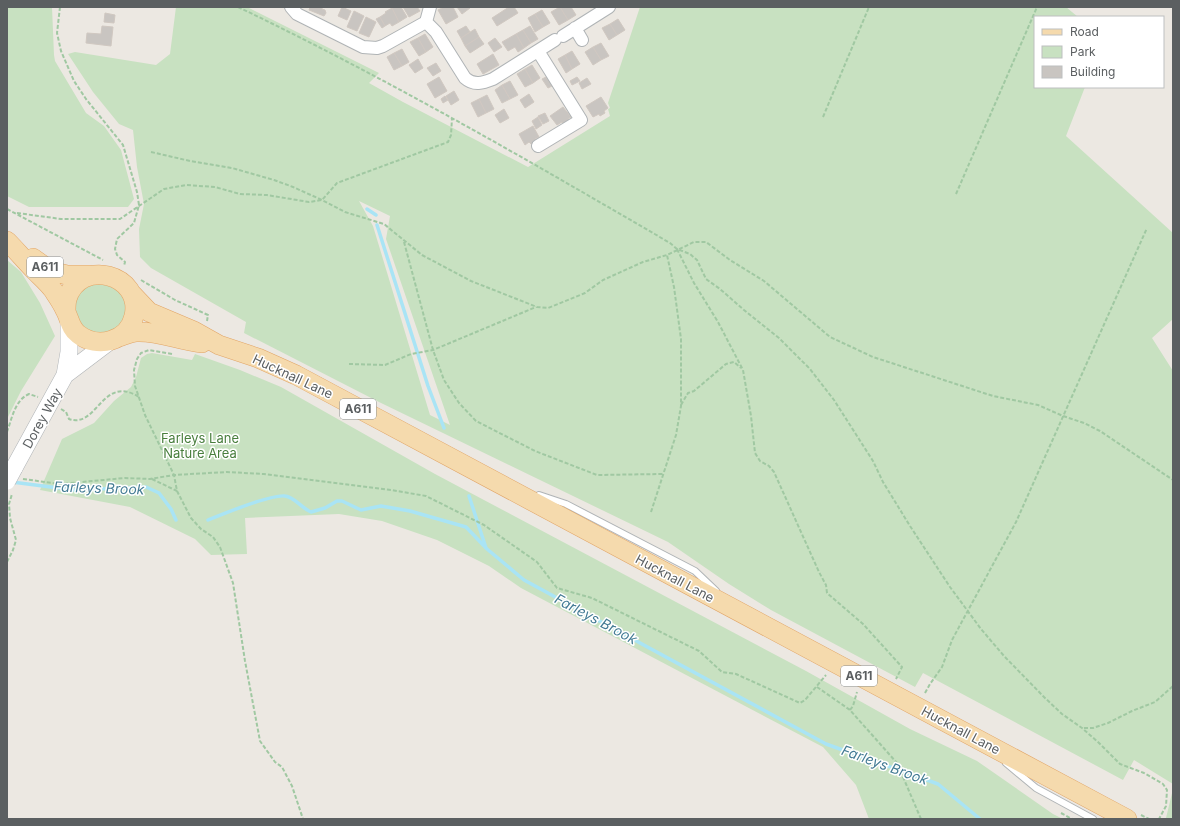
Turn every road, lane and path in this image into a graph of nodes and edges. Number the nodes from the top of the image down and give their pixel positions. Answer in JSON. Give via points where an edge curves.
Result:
{"nodes":[{"id":1,"x":60,"y":7,"type":"edge"},
{"id":2,"x":238,"y":7,"type":"edge"},
{"id":3,"x":291,"y":7,"type":"edge"},
{"id":4,"x":430,"y":7,"type":"edge"},
{"id":5,"x":609,"y":7,"type":"edge"},
{"id":6,"x":869,"y":7,"type":"edge"},
{"id":7,"x":1037,"y":7,"type":"edge"},
{"id":8,"x":426,"y":22,"type":"junction"},
{"id":9,"x":575,"y":28,"type":"junction"},
{"id":10,"x":582,"y":40,"type":"dead end"},
{"id":11,"x":538,"y":51,"type":"junction"},
{"id":12,"x":823,"y":117,"type":"dead end"},
{"id":13,"x":452,"y":118,"type":"junction"},
{"id":14,"x":538,"y":146,"type":"dead end"},
{"id":15,"x":151,"y":152,"type":"dead end"},
{"id":16,"x":956,"y":194,"type":"dead end"},
{"id":17,"x":322,"y":200,"type":"junction"},
{"id":18,"x":139,"y":205,"type":"junction"},
{"id":19,"x":7,"y":209,"type":"edge"},
{"id":20,"x":15,"y":213,"type":"junction"},
{"id":21,"x":1147,"y":228,"type":"dead end"},
{"id":22,"x":7,"y":241,"type":"edge"},
{"id":23,"x":404,"y":241,"type":"junction"},
{"id":24,"x":677,"y":249,"type":"junction"},
{"id":25,"x":667,"y":256,"type":"junction"},
{"id":26,"x":103,"y":260,"type":"dead end"},
{"id":27,"x":123,"y":270,"type":"dead end"},
{"id":28,"x":90,"y":275,"type":"junction"},
{"id":29,"x":135,"y":286,"type":"junction"},
{"id":30,"x":537,"y":307,"type":"junction"},
{"id":31,"x":68,"y":317,"type":"junction"},
{"id":32,"x":202,"y":319,"type":"dead end"},
{"id":33,"x":115,"y":339,"type":"junction"},
{"id":34,"x":219,"y":345,"type":"junction"},
{"id":35,"x":433,"y":350,"type":"junction"},
{"id":36,"x":179,"y":355,"type":"dead end"},
{"id":37,"x":349,"y":364,"type":"dead end"},
{"id":38,"x":743,"y":370,"type":"junction"},
{"id":39,"x":65,"y":375,"type":"junction"},
{"id":40,"x":139,"y":397,"type":"junction"},
{"id":41,"x":50,"y":402,"type":"junction"},
{"id":42,"x":681,"y":406,"type":"junction"},
{"id":43,"x":1063,"y":416,"type":"junction"},
{"id":44,"x":7,"y":432,"type":"edge"},
{"id":45,"x":663,"y":474,"type":"junction"},
{"id":46,"x":174,"y":475,"type":"junction"},
{"id":47,"x":150,"y":479,"type":"junction"},
{"id":48,"x":14,"y":480,"type":"edge"},
{"id":49,"x":1173,"y":480,"type":"edge"},
{"id":50,"x":177,"y":491,"type":"junction"},
{"id":51,"x":651,"y":512,"type":"dead end"},
{"id":52,"x":7,"y":562,"type":"edge"},
{"id":53,"x":969,"y":611,"type":"junction"},
{"id":54,"x":828,"y":673,"type":"dead end"},
{"id":55,"x":896,"y":678,"type":"dead end"},
{"id":56,"x":1173,"y":686,"type":"edge"},
{"id":57,"x":817,"y":687,"type":"junction"},
{"id":58,"x":856,"y":695,"type":"dead end"},
{"id":59,"x":922,"y":698,"type":"dead end"},
{"id":60,"x":850,"y":710,"type":"junction"},
{"id":61,"x":1082,"y":728,"type":"junction"},
{"id":62,"x":978,"y":740,"type":"junction"},
{"id":63,"x":303,"y":819,"type":"edge"},
{"id":64,"x":921,"y":819,"type":"edge"},
{"id":65,"x":1093,"y":819,"type":"edge"},
{"id":66,"x":1127,"y":819,"type":"edge"},
{"id":67,"x":1160,"y":819,"type":"edge"}],
"edges":[{"from":1,"to":18,"type":"path","via":[[57,33],[61,52],[86,99],[123,145]]},
{"from":2,"to":13,"type":"path","via":[[309,41]]},
{"from":3,"to":8,"type":"street","via":[[297,14],[363,48],[384,46]]},
{"from":4,"to":8,"type":"street"},
{"from":5,"to":9,"type":"street"},
{"from":6,"to":12,"type":"path"},
{"from":7,"to":16,"type":"path"},
{"from":8,"to":11,"type":"street","via":[[436,32],[470,82],[486,82]]},
{"from":9,"to":10,"type":"street"},
{"from":9,"to":11,"type":"street"},
{"from":11,"to":14,"type":"street","via":[[581,120]]},
{"from":13,"to":17,"type":"path","via":[[448,142],[337,183]]},
{"from":13,"to":24,"type":"path"},
{"from":15,"to":17,"type":"path","via":[[232,168]]},
{"from":17,"to":18,"type":"path","via":[[309,202],[267,195],[240,194],[216,187],[186,185],[164,189]]},
{"from":17,"to":23,"type":"path","via":[[345,212],[384,224]]},
{"from":18,"to":20,"type":"path","via":[[120,219],[61,219]]},
{"from":18,"to":27,"type":"path","via":[[134,223],[117,239],[117,254],[125,262]]},
{"from":19,"to":20,"type":"path"},
{"from":20,"to":26,"type":"path"},
{"from":21,"to":43,"type":"path"},
{"from":22,"to":28,"type":"main road","name":"Hucknall Lane","number":"A611","via":[[51,271],[67,275]]},
{"from":22,"to":31,"type":"main road","name":"Hucknall Lane","number":"A611","via":[[52,288]]},
{"from":23,"to":30,"type":"path","via":[[471,282]]},
{"from":23,"to":35,"type":"path"},
{"from":24,"to":25,"type":"path"},
{"from":24,"to":38,"type":"path"},
{"from":24,"to":43,"type":"path","via":[[694,242],[706,242],[764,281],[830,337],[873,357],[993,396],[1038,405]]},
{"from":24,"to":53,"type":"path","via":[[698,260],[706,279],[779,338],[810,369],[834,400],[910,526]]},
{"from":25,"to":30,"type":"path","via":[[643,262],[603,280],[585,293],[548,308]]},
{"from":25,"to":42,"type":"path","via":[[681,339]]},
{"from":28,"to":29,"type":"main road","name":"Hucknall Lane","number":"A611","via":[[102,274]]},
{"from":28,"to":31,"type":"main road","number":"A611","via":[[80,280],[72,289],[67,299]]},
{"from":29,"to":32,"type":"path","via":[[208,315],[207,321]]},
{"from":29,"to":33,"type":"main road","via":[[134,317],[128,328]]},
{"from":29,"to":34,"type":"main road","name":"Hucknall Lane","number":"A611","via":[[149,312],[194,331]]},
{"from":30,"to":35,"type":"path"},
{"from":31,"to":33,"type":"main road","name":"Hucknall Lane","number":"A611","via":[[76,333],[87,340],[98,342]]},
{"from":31,"to":39,"type":"street","name":"Dorey Way","via":[[69,352]]},
{"from":33,"to":34,"type":"main road","name":"Hucknall Lane","number":"A611","via":[[137,331]]},
{"from":33,"to":39,"type":"street","name":"Dorey Way"},
{"from":34,"to":62,"type":"main road","name":"Hucknall Lane","number":"A611","via":[[258,358],[296,375]]},
{"from":35,"to":37,"type":"path","via":[[411,354],[385,365]]},
{"from":35,"to":45,"type":"path","via":[[444,380],[459,403],[476,420],[535,451],[597,475]]},
{"from":36,"to":40,"type":"path","via":[[149,350],[141,354],[134,370]]},
{"from":38,"to":42,"type":"path","via":[[734,362],[726,364],[694,391],[688,393]]},
{"from":38,"to":55,"type":"path","via":[[755,453],[760,461],[774,472],[827,593],[863,624],[902,667]]},
{"from":39,"to":41,"type":"street","name":"Dorey Way"},
{"from":40,"to":41,"type":"path","via":[[128,392],[112,393],[83,418],[72,420],[66,412]]},
{"from":40,"to":46,"type":"path"},
{"from":41,"to":44,"type":"path","via":[[30,394],[22,397]]},
{"from":41,"to":48,"type":"street","name":"Dorey Way"},
{"from":42,"to":45,"type":"path","via":[[676,435]]},
{"from":43,"to":49,"type":"path","via":[[1100,431]]},
{"from":43,"to":53,"type":"path","via":[[1016,522]]},
{"from":45,"to":51,"type":"path"},
{"from":46,"to":47,"type":"path"},
{"from":46,"to":50,"type":"path"},
{"from":46,"to":57,"type":"path","via":[[227,472],[264,474],[426,496],[484,525],[537,562],[557,588],[592,598],[699,651],[722,672],[736,674],[800,703]]},
{"from":47,"to":48,"type":"path","via":[[125,478],[60,484]]},
{"from":47,"to":50,"type":"path"},
{"from":48,"to":52,"type":"path","via":[[9,504],[16,540]]},
{"from":50,"to":63,"type":"path","via":[[191,518],[213,537],[220,547],[233,583],[260,741],[275,762],[282,767],[292,786]]},
{"from":53,"to":59,"type":"path","via":[[952,640],[942,667]]},
{"from":53,"to":61,"type":"path","via":[[1004,656],[1062,714]]},
{"from":54,"to":57,"type":"path"},
{"from":56,"to":61,"type":"path","via":[[1155,702],[1108,723],[1093,728]]},
{"from":57,"to":60,"type":"path"},
{"from":58,"to":60,"type":"path"},
{"from":60,"to":64,"type":"path","via":[[897,763]]},
{"from":61,"to":67,"type":"path","via":[[1120,764],[1163,784],[1167,790],[1166,806]]},
{"from":62,"to":65,"type":"lane","via":[[1036,788]]},
{"from":62,"to":66,"type":"main road","name":"Hucknall Lane","number":"A611"}]}
